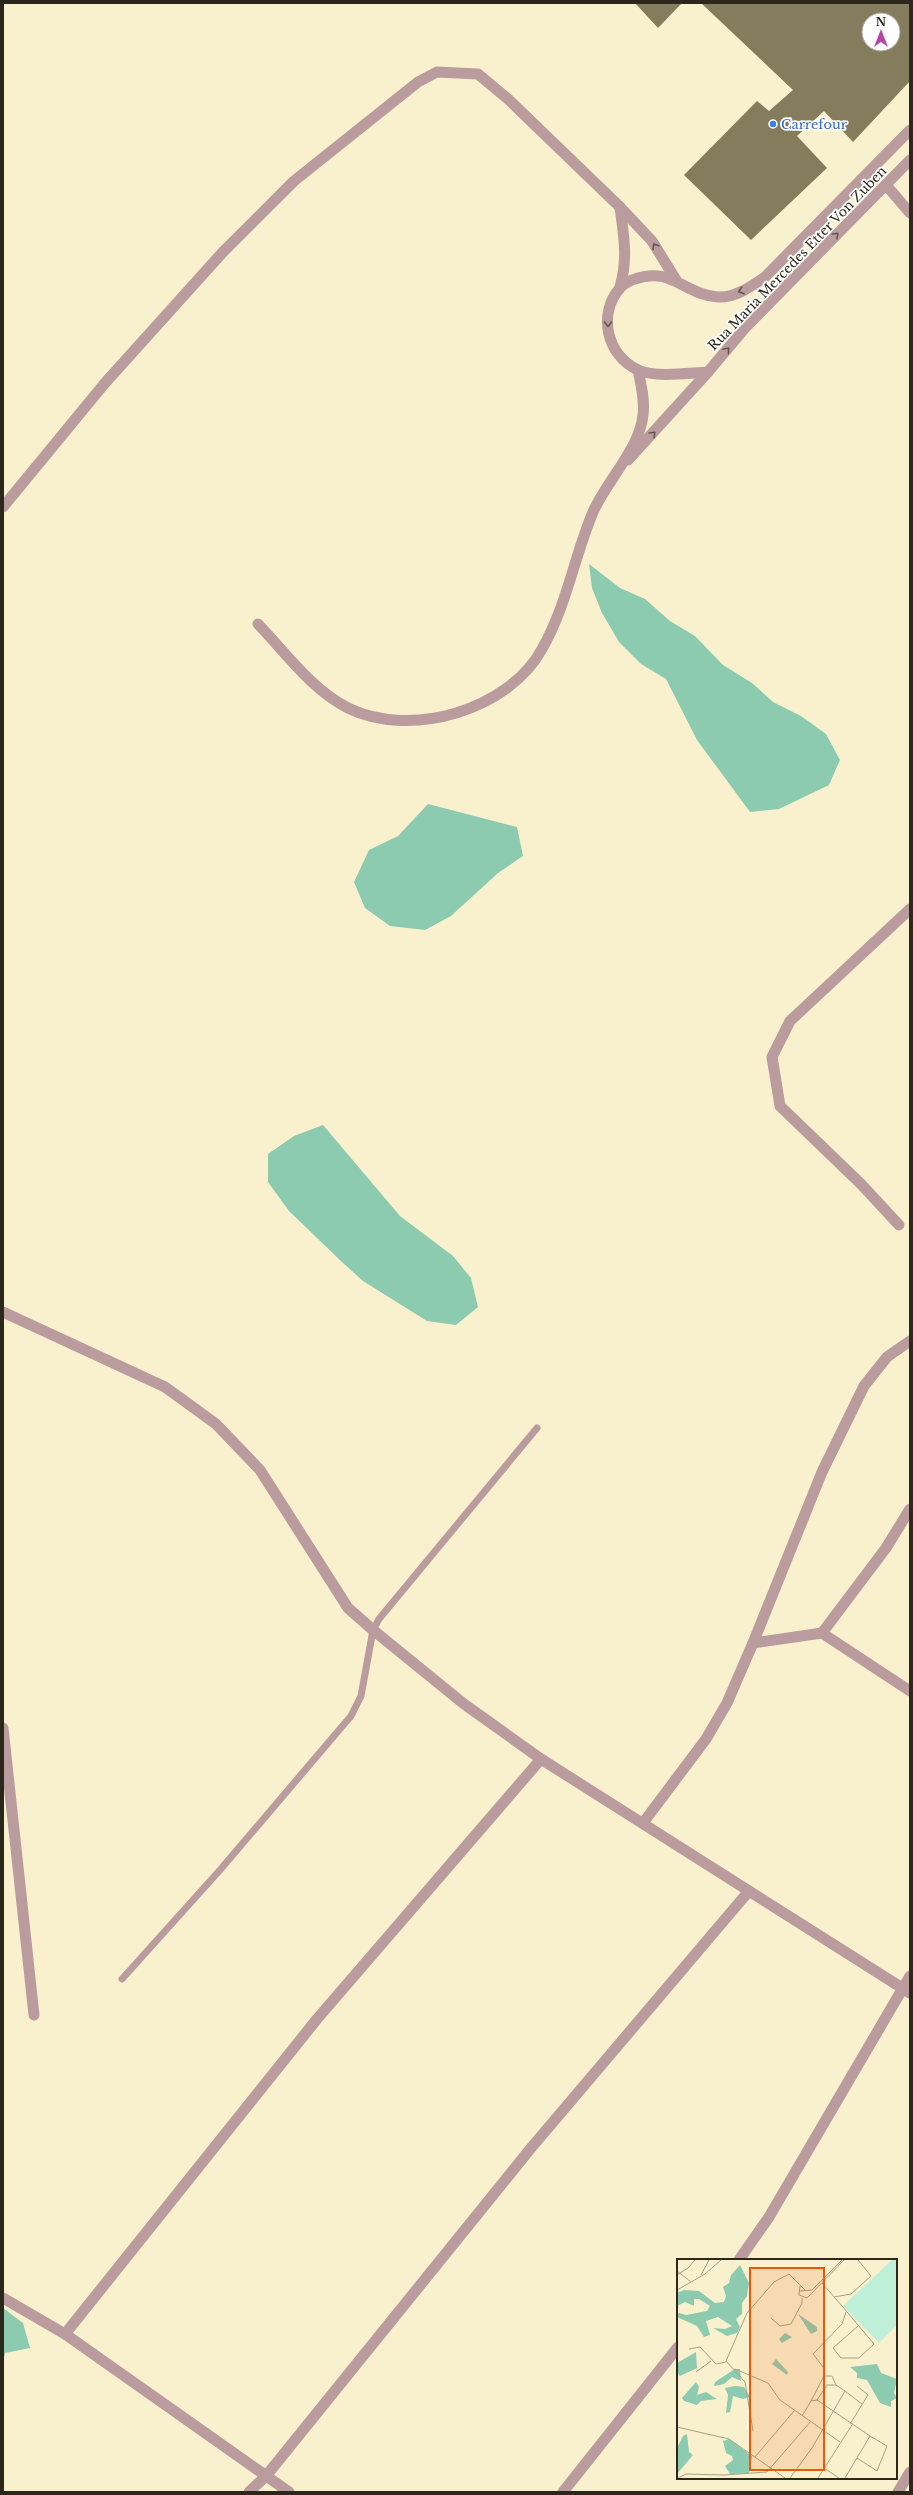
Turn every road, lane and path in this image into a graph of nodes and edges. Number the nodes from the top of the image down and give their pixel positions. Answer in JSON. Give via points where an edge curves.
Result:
{"nodes":[{"id":1,"x":910,"y":130,"type":"edge"},
{"id":2,"x":910,"y":160,"type":"edge"},
{"id":3,"x":886,"y":185,"type":"junction"},
{"id":4,"x":620,"y":208,"type":"junction"},
{"id":5,"x":910,"y":213,"type":"edge"},
{"id":6,"x":676,"y":280,"type":"junction"},
{"id":7,"x":620,"y":287,"type":"junction"},
{"id":8,"x":638,"y":370,"type":"junction"},
{"id":9,"x":708,"y":372,"type":"junction"},
{"id":10,"x":616,"y":472,"type":"junction"},
{"id":11,"x":3,"y":507,"type":"edge"},
{"id":12,"x":258,"y":624,"type":"dead end"},
{"id":13,"x":910,"y":909,"type":"edge"},
{"id":14,"x":900,"y":1225,"type":"dead end"},
{"id":15,"x":3,"y":1312,"type":"edge"},
{"id":16,"x":910,"y":1341,"type":"edge"},
{"id":17,"x":537,"y":1428,"type":"dead end"},
{"id":18,"x":910,"y":1508,"type":"edge"},
{"id":19,"x":373,"y":1630,"type":"junction"},
{"id":20,"x":822,"y":1633,"type":"junction"},
{"id":21,"x":753,"y":1643,"type":"junction"},
{"id":22,"x":910,"y":1691,"type":"edge"},
{"id":23,"x":3,"y":1728,"type":"edge"},
{"id":24,"x":540,"y":1759,"type":"junction"},
{"id":25,"x":643,"y":1823,"type":"junction"},
{"id":26,"x":748,"y":1892,"type":"junction"},
{"id":27,"x":910,"y":1976,"type":"edge"},
{"id":28,"x":122,"y":1978,"type":"dead end"},
{"id":29,"x":907,"y":1990,"type":"edge"},
{"id":30,"x":34,"y":2015,"type":"dead end"},
{"id":31,"x":740,"y":2259,"type":"edge"},
{"id":32,"x":3,"y":2298,"type":"edge"},
{"id":33,"x":65,"y":2334,"type":"junction"},
{"id":34,"x":677,"y":2348,"type":"edge"},
{"id":35,"x":910,"y":2472,"type":"edge"},
{"id":36,"x":266,"y":2476,"type":"junction"},
{"id":37,"x":249,"y":2492,"type":"edge"},
{"id":38,"x":289,"y":2492,"type":"edge"},
{"id":39,"x":563,"y":2492,"type":"edge"},
{"id":40,"x":898,"y":2492,"type":"edge"}],
"edges":[{"from":1,"to":6,"type":"street","name":"Rua Maria Mercedes Etter Von Zuben","one_way":true,"via":[[766,277],[746,290],[720,297],[695,292]]},
{"from":2,"to":3,"type":"street","name":"Rua Maria Mercedes Etter Von Zuben"},
{"from":3,"to":5,"type":"street"},
{"from":9,"to":3,"type":"street","name":"Rua Maria Mercedes Etter Von Zuben","one_way":true,"via":[[745,328]]},
{"from":6,"to":4,"type":"street","one_way":true,"via":[[652,241]]},
{"from":4,"to":7,"type":"street","via":[[626,251],[626,266]]},
{"from":4,"to":11,"type":"street","via":[[508,98],[478,74],[437,72],[418,82],[288,186],[222,253],[105,383]]},
{"from":6,"to":7,"type":"street","name":"Rua Maria Mercedes Etter Von Zuben","via":[[658,274],[645,275]]},
{"from":7,"to":8,"type":"street","one_way":true,"via":[[610,307],[607,322],[609,339],[618,354]]},
{"from":8,"to":9,"type":"street","name":"Rua Maria Mercedes Etter Von Zuben","via":[[659,373]]},
{"from":8,"to":10,"type":"street","via":[[643,416],[639,432]]},
{"from":10,"to":9,"type":"street","one_way":true,"via":[[663,424]]},
{"from":10,"to":12,"type":"street","via":[[593,512],[568,593],[542,649],[524,676],[500,694],[470,708],[443,717],[406,721],[374,716],[349,708],[322,691]]},
{"from":13,"to":14,"type":"street","via":[[790,1020],[772,1057],[780,1106]]},
{"from":15,"to":19,"type":"street","via":[[165,1387],[216,1424],[260,1470],[348,1608]]},
{"from":16,"to":21,"type":"street","via":[[887,1357],[864,1386],[822,1472]]},
{"from":17,"to":19,"type":"lane","via":[[379,1619]]},
{"from":18,"to":20,"type":"street","via":[[886,1548]]},
{"from":19,"to":24,"type":"street","via":[[464,1704]]},
{"from":19,"to":28,"type":"lane","via":[[361,1696],[351,1716],[220,1870]]},
{"from":20,"to":21,"type":"street"},
{"from":20,"to":22,"type":"street"},
{"from":21,"to":25,"type":"street","via":[[726,1703],[706,1739]]},
{"from":23,"to":30,"type":"street"},
{"from":24,"to":25,"type":"street"},
{"from":24,"to":33,"type":"street","via":[[317,2019]]},
{"from":25,"to":26,"type":"street"},
{"from":26,"to":29,"type":"street"},
{"from":26,"to":36,"type":"street","via":[[531,2148]]},
{"from":27,"to":29,"type":"street"},
{"from":29,"to":31,"type":"street","via":[[769,2217]]},
{"from":32,"to":33,"type":"street"},
{"from":33,"to":36,"type":"street"},
{"from":34,"to":39,"type":"street"},
{"from":35,"to":40,"type":"street"},
{"from":36,"to":37,"type":"street"},
{"from":36,"to":38,"type":"street"}]}
